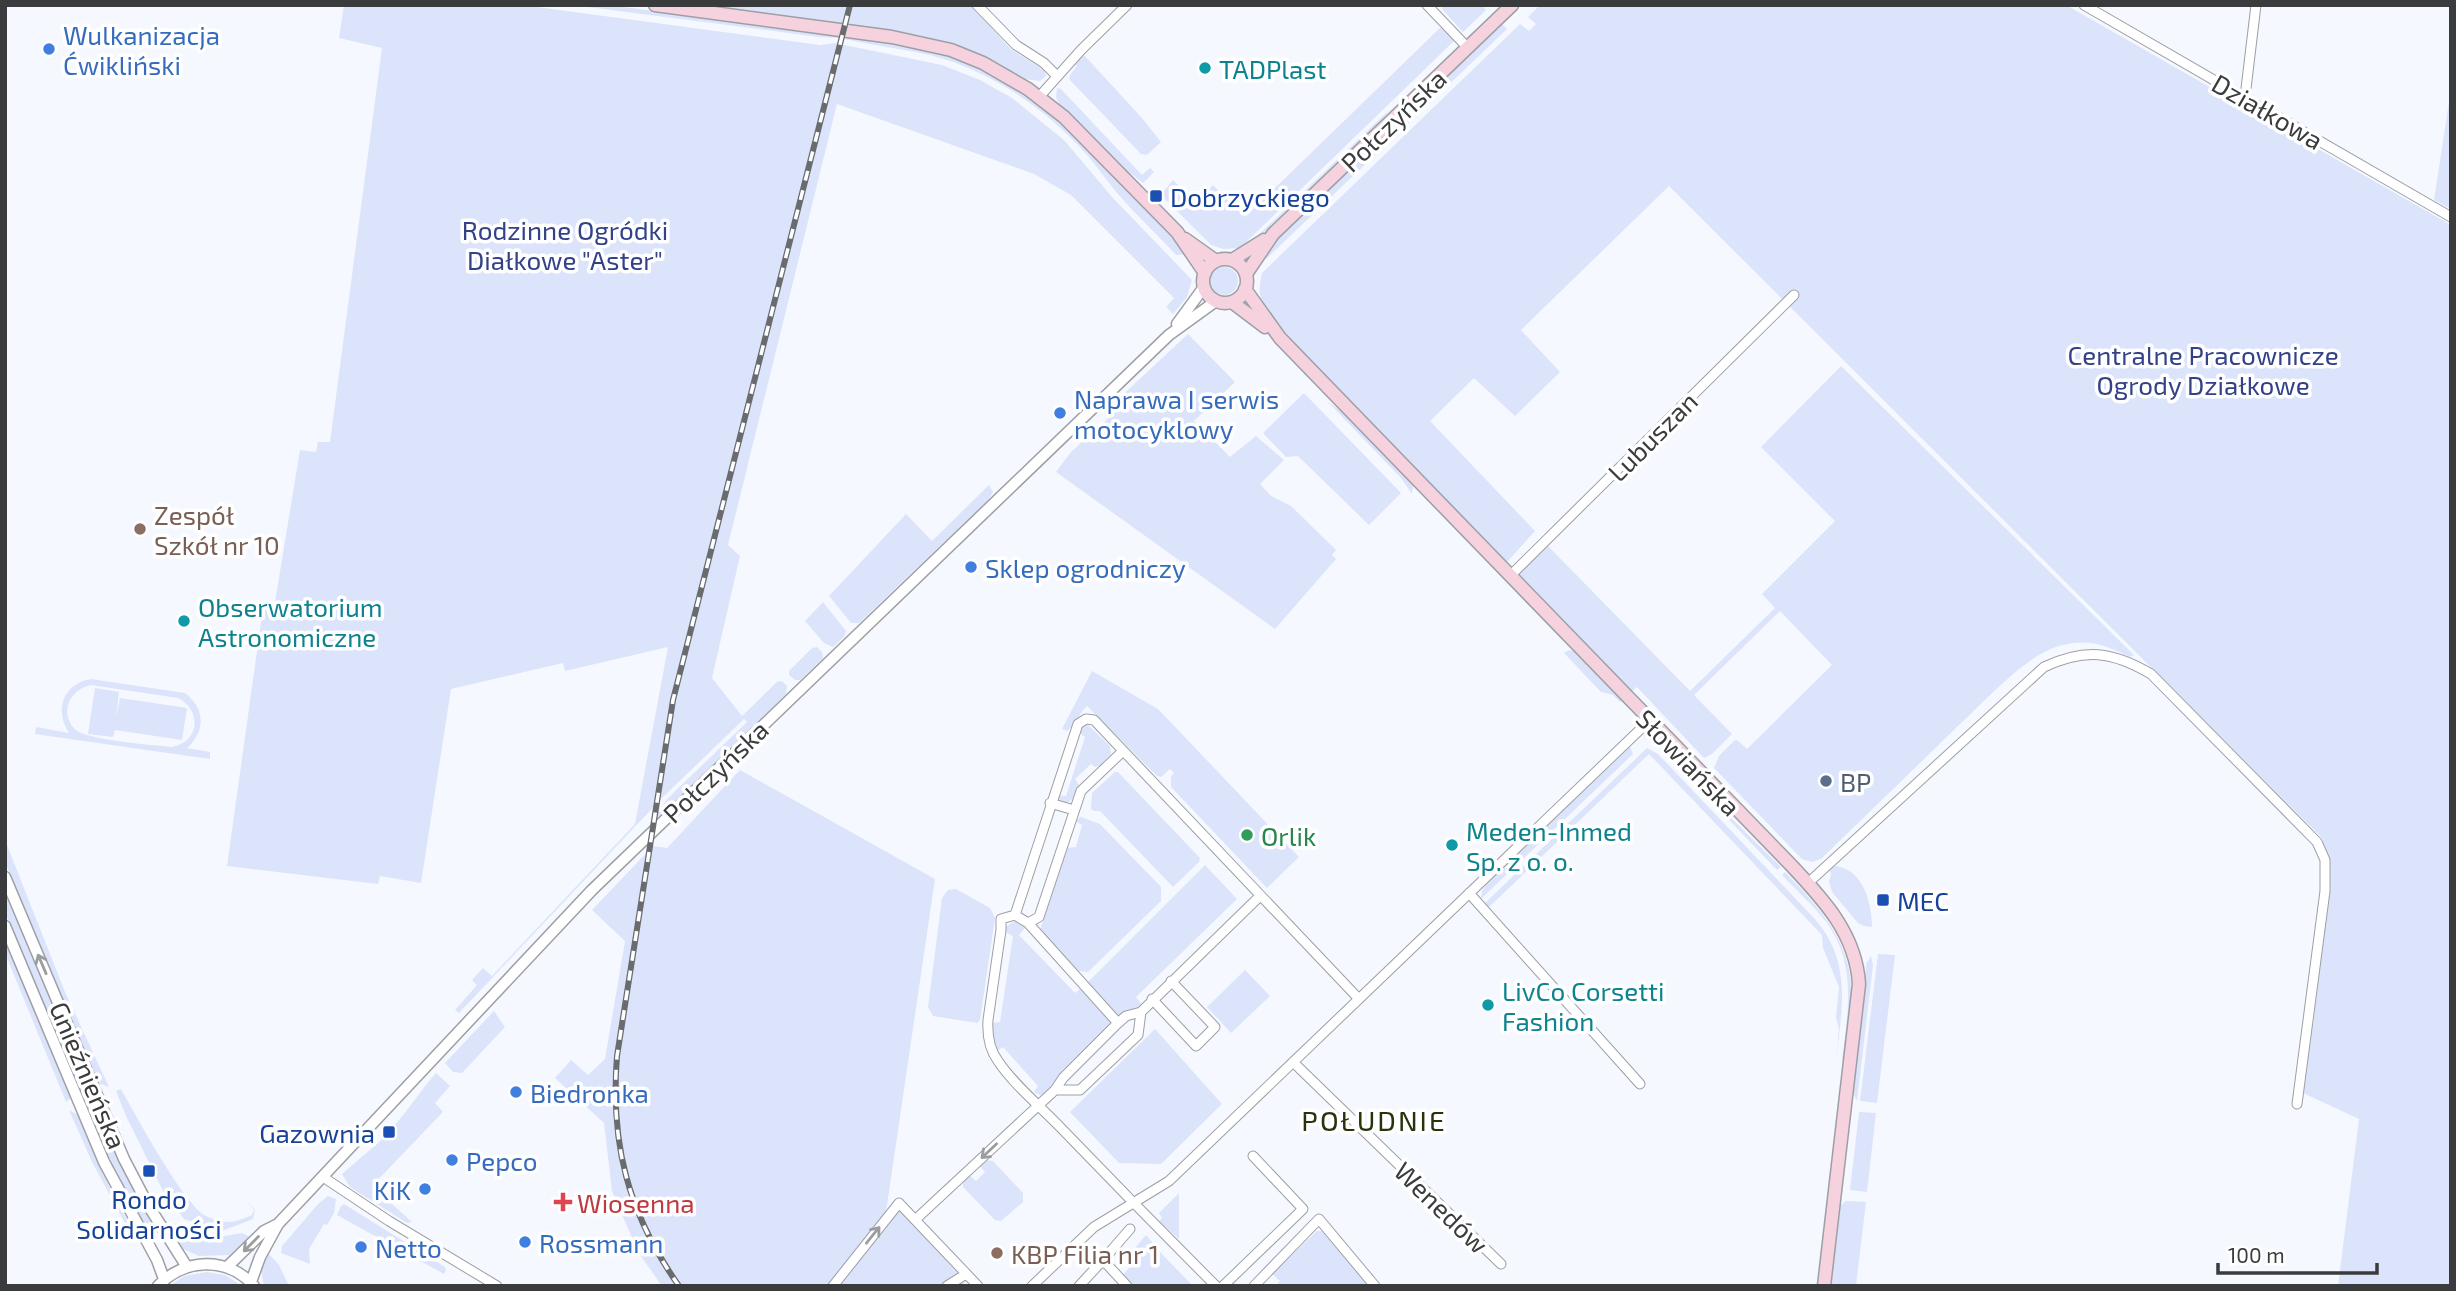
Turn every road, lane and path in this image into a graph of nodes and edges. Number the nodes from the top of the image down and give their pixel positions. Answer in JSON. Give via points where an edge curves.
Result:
{"nodes":[{"id":1,"x":655,"y":5,"type":"edge"},
{"id":2,"x":977,"y":5,"type":"edge"},
{"id":3,"x":1127,"y":5,"type":"edge"},
{"id":4,"x":1427,"y":5,"type":"edge"},
{"id":5,"x":1512,"y":5,"type":"edge"},
{"id":6,"x":2084,"y":5,"type":"edge"},
{"id":7,"x":2256,"y":5,"type":"edge"},
{"id":8,"x":1468,"y":47,"type":"junction"},
{"id":9,"x":1057,"y":76,"type":"junction"},
{"id":10,"x":1039,"y":97,"type":"junction"},
{"id":11,"x":2245,"y":97,"type":"junction"},
{"id":12,"x":2451,"y":217,"type":"edge"},
{"id":13,"x":1177,"y":232,"type":"junction"},
{"id":14,"x":1273,"y":234,"type":"junction"},
{"id":15,"x":1231,"y":260,"type":"junction"},
{"id":16,"x":1216,"y":261,"type":"junction"},
{"id":17,"x":1246,"y":274,"type":"junction"},
{"id":18,"x":1204,"y":280,"type":"junction"},
{"id":19,"x":1245,"y":289,"type":"junction"},
{"id":20,"x":1794,"y":295,"type":"dead end"},
{"id":21,"x":1216,"y":301,"type":"junction"},
{"id":22,"x":1232,"y":302,"type":"junction"},
{"id":23,"x":1169,"y":335,"type":"junction"},
{"id":24,"x":1280,"y":338,"type":"junction"},
{"id":25,"x":1510,"y":576,"type":"junction"},
{"id":26,"x":1649,"y":721,"type":"junction"},
{"id":27,"x":1123,"y":751,"type":"junction"},
{"id":28,"x":1050,"y":803,"type":"junction"},
{"id":29,"x":1074,"y":810,"type":"junction"},
{"id":30,"x":5,"y":877,"type":"edge"},
{"id":31,"x":1808,"y":883,"type":"junction"},
{"id":32,"x":1469,"y":893,"type":"junction"},
{"id":33,"x":1260,"y":895,"type":"junction"},
{"id":34,"x":1015,"y":915,"type":"junction"},
{"id":35,"x":1028,"y":923,"type":"junction"},
{"id":36,"x":5,"y":926,"type":"edge"},
{"id":37,"x":1171,"y":981,"type":"junction"},
{"id":38,"x":1152,"y":999,"type":"junction"},
{"id":39,"x":1359,"y":999,"type":"junction"},
{"id":40,"x":1141,"y":1012,"type":"junction"},
{"id":41,"x":1118,"y":1023,"type":"junction"},
{"id":42,"x":1293,"y":1062,"type":"junction"},
{"id":43,"x":1640,"y":1084,"type":"dead end"},
{"id":44,"x":1055,"y":1090,"type":"junction"},
{"id":45,"x":2297,"y":1104,"type":"dead end"},
{"id":46,"x":1038,"y":1105,"type":"junction"},
{"id":47,"x":1253,"y":1156,"type":"dead end"},
{"id":48,"x":323,"y":1177,"type":"junction"},
{"id":49,"x":1133,"y":1203,"type":"junction"},
{"id":50,"x":915,"y":1220,"type":"junction"},
{"id":51,"x":278,"y":1224,"type":"junction"},
{"id":52,"x":1130,"y":1229,"type":"dead end"},
{"id":53,"x":1103,"y":1260,"type":"junction"},
{"id":54,"x":1501,"y":1264,"type":"dead end"},
{"id":55,"x":187,"y":1267,"type":"junction"},
{"id":56,"x":227,"y":1267,"type":"junction"},
{"id":57,"x":966,"y":1274,"type":"junction"},
{"id":58,"x":161,"y":1282,"type":"edge"},
{"id":59,"x":253,"y":1284,"type":"edge"},
{"id":60,"x":497,"y":1286,"type":"edge"},
{"id":61,"x":833,"y":1286,"type":"edge"},
{"id":62,"x":947,"y":1286,"type":"edge"},
{"id":63,"x":978,"y":1286,"type":"edge"},
{"id":64,"x":1032,"y":1286,"type":"edge"},
{"id":65,"x":1079,"y":1286,"type":"edge"},
{"id":66,"x":1127,"y":1286,"type":"edge"},
{"id":67,"x":1216,"y":1286,"type":"edge"},
{"id":68,"x":1223,"y":1286,"type":"edge"},
{"id":69,"x":1254,"y":1286,"type":"edge"},
{"id":70,"x":1375,"y":1286,"type":"edge"},
{"id":71,"x":1825,"y":1286,"type":"edge"}],
"edges":[{"from":1,"to":10,"type":"main road","via":[[922,42],[983,63]]},
{"from":2,"to":9,"type":"street","via":[[1016,45]]},
{"from":3,"to":9,"type":"street"},
{"from":4,"to":8,"type":"street"},
{"from":5,"to":8,"type":"main road","name":"Połczyńska"},
{"from":6,"to":11,"type":"street","name":"Działkowa"},
{"from":7,"to":11,"type":"street"},
{"from":8,"to":14,"type":"main road","name":"Połczyńska"},
{"from":9,"to":10,"type":"street"},
{"from":10,"to":13,"type":"main road"},
{"from":11,"to":12,"type":"street","name":"Działkowa"},
{"from":13,"to":16,"type":"main road"},
{"from":13,"to":18,"type":"main road"},
{"from":14,"to":15,"type":"main road","name":"Połczyńska"},
{"from":14,"to":17,"type":"main road","name":"Połczyńska"},
{"from":15,"to":16,"type":"main road"},
{"from":15,"to":17,"type":"main road"},
{"from":16,"to":18,"type":"main road"},
{"from":17,"to":19,"type":"main road"},
{"from":18,"to":21,"type":"main road"},
{"from":18,"to":23,"type":"street","name":"Połczyńska"},
{"from":19,"to":22,"type":"main road"},
{"from":19,"to":24,"type":"main road","name":"Słowiańska"},
{"from":20,"to":25,"type":"street","name":"Lubuszan"},
{"from":21,"to":22,"type":"main road"},
{"from":21,"to":23,"type":"street","name":"Połczyńska"},
{"from":22,"to":24,"type":"main road","name":"Słowiańska"},
{"from":23,"to":48,"type":"street","name":"Połczyńska","via":[[592,890]]},
{"from":24,"to":25,"type":"main road","name":"Słowiańska"},
{"from":25,"to":26,"type":"main road","name":"Słowiańska"},
{"from":26,"to":31,"type":"main road","name":"Słowiańska"},
{"from":26,"to":32,"type":"street"},
{"from":27,"to":28,"type":"street","via":[[1094,720],[1078,724]]},
{"from":27,"to":29,"type":"street","via":[[1081,791]]},
{"from":27,"to":33,"type":"street"},
{"from":28,"to":29,"type":"street"},
{"from":28,"to":34,"type":"street"},
{"from":29,"to":35,"type":"street","via":[[1039,917]]},
{"from":55,"to":30,"type":"street","name":"Gnieźnieńska","one_way":true,"via":[[124,1159]]},
{"from":31,"to":45,"type":"street","via":[[2044,667],[2087,653],[2130,662],[2151,674],[2317,842],[2325,860],[2325,891]]},
{"from":31,"to":71,"type":"main road","name":"Słowiańska","via":[[1837,919],[1858,975]]},
{"from":32,"to":39,"type":"street"},
{"from":32,"to":43,"type":"street"},
{"from":33,"to":37,"type":"street"},
{"from":33,"to":39,"type":"street"},
{"from":34,"to":35,"type":"street"},
{"from":34,"to":46,"type":"street","via":[[1000,919],[987,1034],[998,1062]]},
{"from":35,"to":41,"type":"street"},
{"from":36,"to":58,"type":"street","name":"Gnieźnieńska","via":[[104,1162],[157,1260]]},
{"from":37,"to":38,"type":"street"},
{"from":37,"to":38,"type":"street","via":[[1215,1027],[1196,1046]]},
{"from":38,"to":40,"type":"street"},
{"from":39,"to":42,"type":"street"},
{"from":40,"to":41,"type":"street"},
{"from":40,"to":44,"type":"street","via":[[1138,1035],[1080,1090]]},
{"from":41,"to":44,"type":"street"},
{"from":42,"to":49,"type":"street","via":[[1169,1181]]},
{"from":42,"to":54,"type":"street","name":"Wenedów"},
{"from":44,"to":46,"type":"street"},
{"from":46,"to":49,"type":"street"},
{"from":46,"to":50,"type":"street","one_way":true},
{"from":47,"to":68,"type":"street","via":[[1303,1209]]},
{"from":48,"to":51,"type":"street","name":"Połczyńska"},
{"from":48,"to":60,"type":"street"},
{"from":49,"to":64,"type":"street","via":[[1094,1227]]},
{"from":49,"to":67,"type":"street"},
{"from":50,"to":57,"type":"street"},
{"from":61,"to":50,"type":"street","one_way":true,"via":[[899,1203]]},
{"from":51,"to":56,"type":"street","name":"Połczyńska","one_way":true,"via":[[264,1231]]},
{"from":51,"to":59,"type":"street","name":"Połczyńska","via":[[260,1257]]},
{"from":52,"to":53,"type":"street"},
{"from":53,"to":65,"type":"street"},
{"from":53,"to":66,"type":"street"},
{"from":55,"to":56,"type":"street"},
{"from":55,"to":58,"type":"street"},
{"from":56,"to":59,"type":"street"},
{"from":57,"to":62,"type":"street"},
{"from":57,"to":63,"type":"street"},
{"from":69,"to":70,"type":"street","via":[[1319,1219]]}]}
